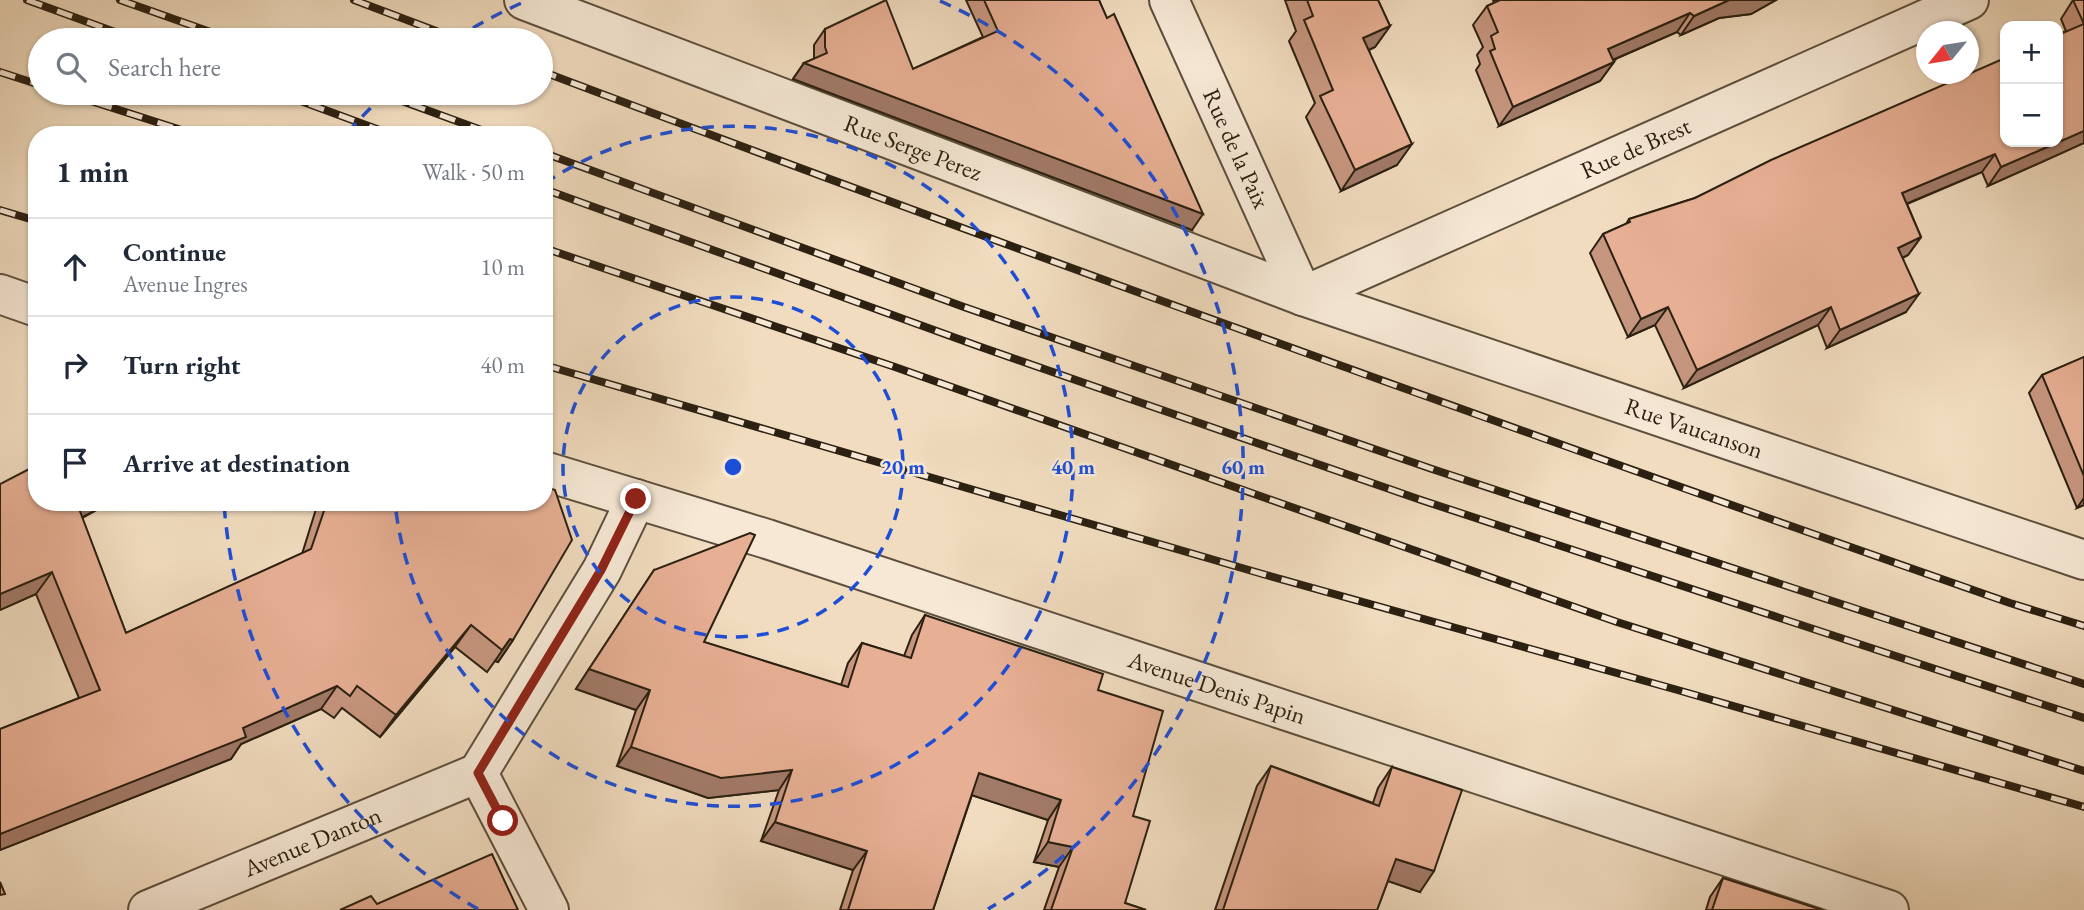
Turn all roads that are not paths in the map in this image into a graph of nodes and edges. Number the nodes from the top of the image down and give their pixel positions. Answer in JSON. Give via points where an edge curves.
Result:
{"nodes":[{"id":1,"x":524,"y":0,"type":"edge"},
{"id":2,"x":1169,"y":0,"type":"edge"},
{"id":3,"x":1969,"y":0,"type":"edge"},
{"id":4,"x":0,"y":294,"type":"edge"},
{"id":5,"x":1303,"y":296,"type":"junction"},
{"id":6,"x":28,"y":304,"type":"edge"},
{"id":7,"x":553,"y":474,"type":"edge"},
{"id":8,"x":636,"y":499,"type":"junction"},
{"id":9,"x":2084,"y":560,"type":"edge"},
{"id":10,"x":478,"y":773,"type":"junction"},
{"id":11,"x":556,"y":907,"type":"edge"},
{"id":12,"x":148,"y":910,"type":"edge"},
{"id":13,"x":1889,"y":910,"type":"edge"}],
"edges":[{"from":1,"to":5,"type":"street","name":"Rue Serge Perez"},
{"from":2,"to":5,"type":"street","name":"Rue de la Paix"},
{"from":3,"to":5,"type":"street","name":"Rue de Brest"},
{"from":4,"to":6,"type":"street"},
{"from":5,"to":9,"type":"street","name":"Rue Vaucanson"},
{"from":7,"to":8,"type":"street","name":"Avenue Denis Papin"},
{"from":8,"to":10,"type":"street","via":[[601,570]]},
{"from":8,"to":13,"type":"street","name":"Avenue Denis Papin"},
{"from":10,"to":11,"type":"street"},
{"from":10,"to":12,"type":"street","name":"Avenue Danton"}]}
